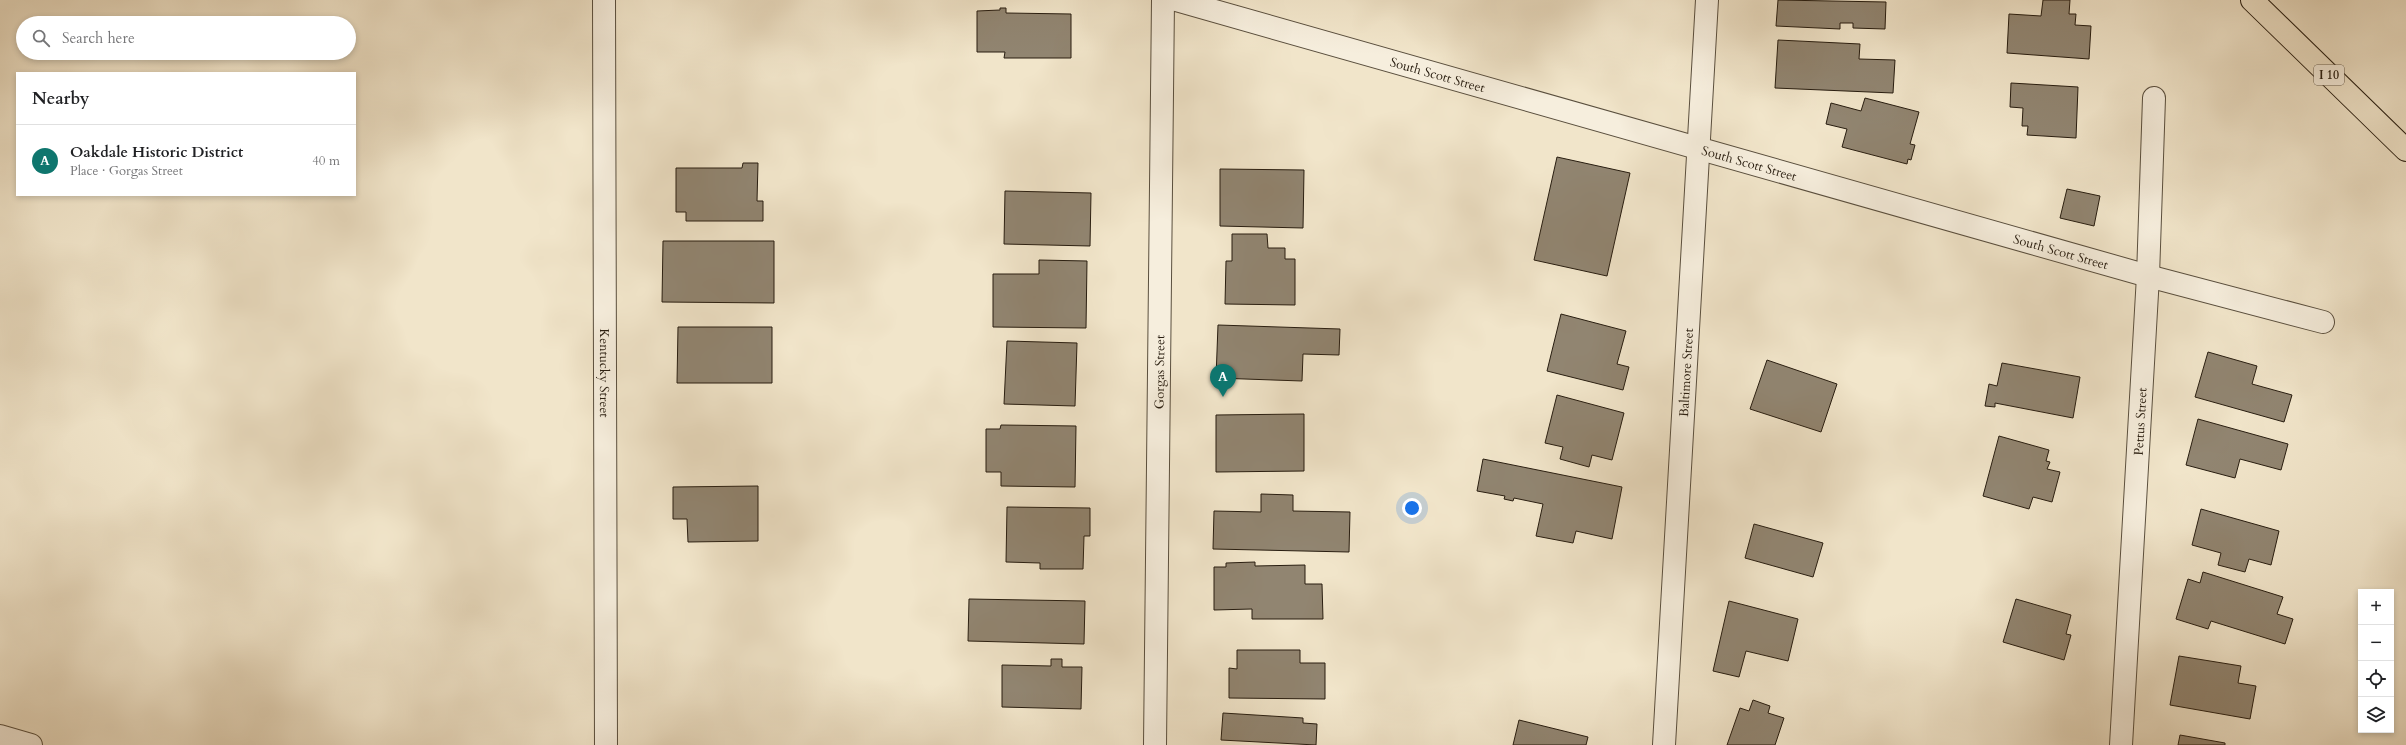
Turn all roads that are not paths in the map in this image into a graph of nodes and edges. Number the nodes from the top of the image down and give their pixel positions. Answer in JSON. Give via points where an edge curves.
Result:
{"nodes":[{"id":1,"x":604,"y":0,"type":"edge"},
{"id":2,"x":1163,"y":0,"type":"edge"},
{"id":3,"x":1176,"y":0,"type":"edge"},
{"id":4,"x":1707,"y":0,"type":"edge"},
{"id":5,"x":2252,"y":0,"type":"edge"},
{"id":6,"x":2154,"y":98,"type":"dead end"},
{"id":7,"x":1698,"y":149,"type":"junction"},
{"id":8,"x":2406,"y":150,"type":"edge"},
{"id":9,"x":2148,"y":276,"type":"junction"},
{"id":10,"x":2323,"y":322,"type":"dead end"},
{"id":11,"x":0,"y":736,"type":"edge"},
{"id":12,"x":31,"y":745,"type":"edge"},
{"id":13,"x":606,"y":745,"type":"edge"},
{"id":14,"x":1155,"y":745,"type":"edge"},
{"id":15,"x":1664,"y":745,"type":"edge"},
{"id":16,"x":2121,"y":745,"type":"edge"}],
"edges":[{"from":1,"to":13,"type":"street","name":"Kentucky Street"},
{"from":2,"to":14,"type":"street","name":"Gorgas Street"},
{"from":3,"to":7,"type":"street","name":"South Scott Street"},
{"from":4,"to":7,"type":"street","name":"Baltimore Street"},
{"from":5,"to":8,"type":"highway","number":"I 10"},
{"from":6,"to":9,"type":"street","name":"Pettus Street"},
{"from":7,"to":9,"type":"street","name":"South Scott Street"},
{"from":7,"to":15,"type":"street","name":"Baltimore Street"},
{"from":9,"to":10,"type":"street","name":"South Scott Street"},
{"from":9,"to":16,"type":"street","name":"Pettus Street"},
{"from":11,"to":12,"type":"street"}]}
